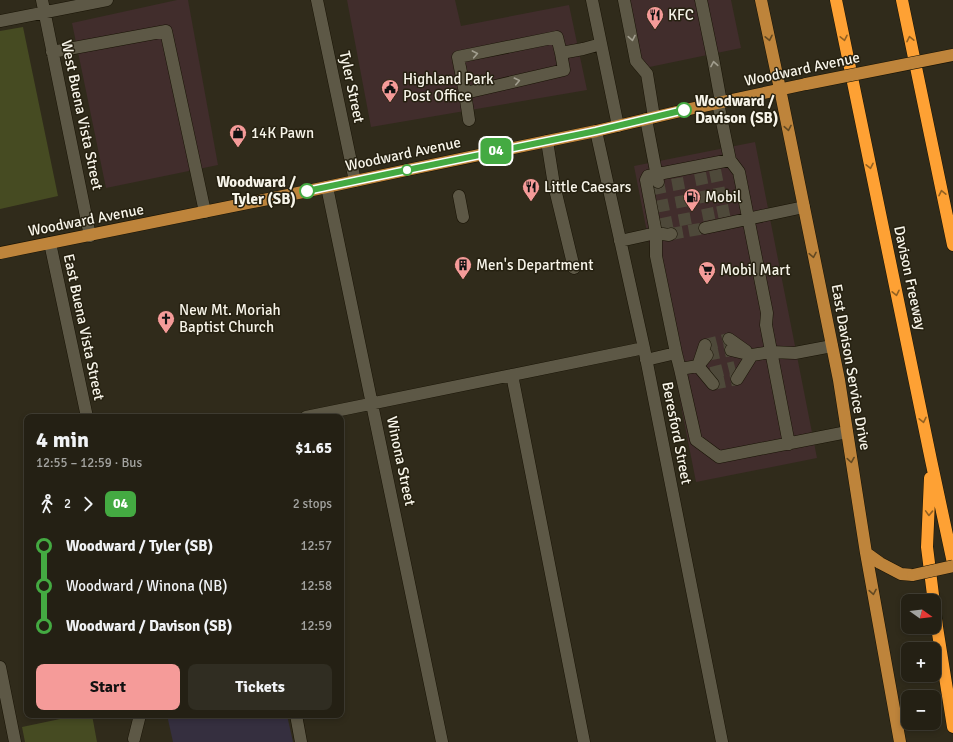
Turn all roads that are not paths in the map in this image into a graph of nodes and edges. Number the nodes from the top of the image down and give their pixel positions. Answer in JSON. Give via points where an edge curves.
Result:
{"nodes":[{"id":1,"x":106,"y":0,"type":"edge"},
{"id":2,"x":317,"y":0,"type":"edge"},
{"id":3,"x":592,"y":0,"type":"edge"},
{"id":4,"x":624,"y":0,"type":"edge"},
{"id":5,"x":701,"y":0,"type":"edge"},
{"id":6,"x":761,"y":0,"type":"edge"},
{"id":7,"x":836,"y":0,"type":"edge"},
{"id":8,"x":902,"y":0,"type":"edge"},
{"id":9,"x":43,"y":6,"type":"edge"},
{"id":10,"x":0,"y":21,"type":"edge"},
{"id":11,"x":601,"y":44,"type":"junction"},
{"id":12,"x":52,"y":52,"type":"junction"},
{"id":13,"x":561,"y":53,"type":"junction"},
{"id":14,"x":953,"y":55,"type":"edge"},
{"id":15,"x":780,"y":90,"type":"junction"},
{"id":16,"x":465,"y":93,"type":"junction"},
{"id":17,"x":719,"y":103,"type":"junction"},
{"id":18,"x":650,"y":118,"type":"junction"},
{"id":19,"x":469,"y":120,"type":"dead end"},
{"id":20,"x":618,"y":126,"type":"junction"},
{"id":21,"x":596,"y":131,"type":"junction"},
{"id":22,"x":547,"y":141,"type":"junction"},
{"id":23,"x":730,"y":160,"type":"junction"},
{"id":24,"x":658,"y":178,"type":"junction"},
{"id":25,"x":355,"y":181,"type":"junction"},
{"id":26,"x":327,"y":187,"type":"junction"},
{"id":27,"x":459,"y":196,"type":"dead end"},
{"id":28,"x":804,"y":207,"type":"junction"},
{"id":29,"x":205,"y":212,"type":"junction"},
{"id":30,"x":462,"y":217,"type":"dead end"},
{"id":31,"x":748,"y":219,"type":"junction"},
{"id":32,"x":708,"y":226,"type":"tunnel mouth"},
{"id":33,"x":666,"y":233,"type":"junction"},
{"id":34,"x":90,"y":236,"type":"junction"},
{"id":35,"x":620,"y":241,"type":"junction"},
{"id":36,"x":50,"y":243,"type":"junction"},
{"id":37,"x":953,"y":245,"type":"edge"},
{"id":38,"x":0,"y":253,"type":"edge"},
{"id":39,"x":574,"y":268,"type":"dead end"},
{"id":40,"x":730,"y":345,"type":"tunnel mouth"},
{"id":41,"x":832,"y":346,"type":"junction"},
{"id":42,"x":706,"y":350,"type":"dead end"},
{"id":43,"x":771,"y":352,"type":"junction"},
{"id":44,"x":676,"y":353,"type":"junction"},
{"id":45,"x":645,"y":354,"type":"junction"},
{"id":46,"x":752,"y":355,"type":"junction"},
{"id":47,"x":698,"y":366,"type":"junction"},
{"id":48,"x":680,"y":369,"type":"junction"},
{"id":49,"x":736,"y":373,"type":"tunnel mouth"},
{"id":50,"x":512,"y":375,"type":"junction"},
{"id":51,"x":712,"y":379,"type":"dead end"},
{"id":52,"x":372,"y":403,"type":"junction"},
{"id":53,"x":86,"y":414,"type":"edge"},
{"id":54,"x":320,"y":414,"type":"edge"},
{"id":55,"x":847,"y":432,"type":"junction"},
{"id":56,"x":790,"y":444,"type":"junction"},
{"id":57,"x":931,"y":460,"type":"junction"},
{"id":58,"x":866,"y":553,"type":"junction"},
{"id":59,"x":953,"y":563,"type":"edge"},
{"id":60,"x":953,"y":566,"type":"edge"},
{"id":61,"x":0,"y":667,"type":"edge"},
{"id":62,"x":139,"y":718,"type":"edge"},
{"id":63,"x":297,"y":718,"type":"edge"},
{"id":64,"x":953,"y":727,"type":"edge"},
{"id":65,"x":134,"y":739,"type":"dead end"},
{"id":66,"x":15,"y":742,"type":"edge"},
{"id":67,"x":301,"y":742,"type":"edge"},
{"id":68,"x":442,"y":742,"type":"edge"},
{"id":69,"x":584,"y":742,"type":"edge"},
{"id":70,"x":722,"y":742,"type":"edge"},
{"id":71,"x":900,"y":742,"type":"edge"}],
"edges":[{"from":1,"to":9,"type":"street"},
{"from":2,"to":25,"type":"street","name":"Tyler Street"},
{"from":3,"to":11,"type":"street"},
{"from":4,"to":18,"type":"street","one_way":true,"via":[[636,61],[646,74]]},
{"from":17,"to":5,"type":"street","one_way":true},
{"from":6,"to":15,"type":"main road","name":"East Davison Service Drive","one_way":true},
{"from":7,"to":57,"type":"highway","name":"Davison Freeway","one_way":true},
{"from":37,"to":8,"type":"highway","one_way":true},
{"from":9,"to":10,"type":"street"},
{"from":9,"to":12,"type":"street","name":"West Buena Vista Street"},
{"from":11,"to":13,"type":"street"},
{"from":11,"to":20,"type":"street"},
{"from":12,"to":29,"type":"street","via":[[166,31]]},
{"from":12,"to":34,"type":"street","name":"West Buena Vista Street"},
{"from":16,"to":13,"type":"street","one_way":true,"via":[[564,70]]},
{"from":16,"to":13,"type":"street","one_way":true,"via":[[458,57],[558,37]]},
{"from":14,"to":15,"type":"main road","name":"Woodward Avenue","bridge":true},
{"from":15,"to":17,"type":"main road","name":"Woodward Avenue"},
{"from":15,"to":28,"type":"main road","name":"East Davison Service Drive","one_way":true},
{"from":16,"to":19,"type":"street"},
{"from":17,"to":18,"type":"main road","name":"Woodward Avenue"},
{"from":17,"to":23,"type":"street"},
{"from":18,"to":20,"type":"main road","name":"Woodward Avenue"},
{"from":18,"to":24,"type":"street"},
{"from":20,"to":21,"type":"main road","name":"Woodward Avenue"},
{"from":21,"to":22,"type":"main road","name":"Woodward Avenue"},
{"from":21,"to":35,"type":"street","name":"Beresford Street"},
{"from":22,"to":25,"type":"main road","name":"Woodward Avenue"},
{"from":22,"to":39,"type":"street","via":[[554,185]]},
{"from":23,"to":24,"type":"street","via":[[714,167]]},
{"from":23,"to":31,"type":"street","via":[[739,172]]},
{"from":24,"to":33,"type":"street","via":[[648,176],[646,180]]},
{"from":25,"to":26,"type":"main road","name":"Woodward Avenue"},
{"from":26,"to":29,"type":"main road","name":"Woodward Avenue"},
{"from":26,"to":52,"type":"street","name":"Winona Street"},
{"from":27,"to":30,"type":"street"},
{"from":28,"to":31,"type":"street"},
{"from":28,"to":41,"type":"main road","name":"East Davison Service Drive","one_way":true},
{"from":29,"to":34,"type":"main road","name":"Woodward Avenue"},
{"from":31,"to":32,"type":"street"},
{"from":31,"to":43,"type":"street","via":[[767,313],[766,325]]},
{"from":33,"to":35,"type":"street"},
{"from":33,"to":44,"type":"street","via":[[656,256]]},
{"from":34,"to":36,"type":"main road","name":"Woodward Avenue"},
{"from":35,"to":45,"type":"street","name":"Beresford Street"},
{"from":36,"to":38,"type":"main road","name":"Woodward Avenue"},
{"from":36,"to":53,"type":"street","name":"East Buena Vista Street"},
{"from":40,"to":46,"type":"street"},
{"from":41,"to":43,"type":"street","via":[[795,353]]},
{"from":41,"to":55,"type":"main road","name":"East Davison Service Drive"},
{"from":42,"to":47,"type":"street"},
{"from":43,"to":46,"type":"street"},
{"from":43,"to":56,"type":"street"},
{"from":44,"to":45,"type":"street"},
{"from":44,"to":48,"type":"street"},
{"from":45,"to":50,"type":"street"},
{"from":45,"to":70,"type":"street","name":"Beresford Street"},
{"from":46,"to":49,"type":"street"},
{"from":47,"to":48,"type":"street"},
{"from":47,"to":51,"type":"street"},
{"from":48,"to":56,"type":"street","via":[[696,440],[719,458]]},
{"from":50,"to":52,"type":"street"},
{"from":50,"to":69,"type":"street"},
{"from":52,"to":54,"type":"street"},
{"from":52,"to":68,"type":"street","name":"Winona Street"},
{"from":55,"to":56,"type":"street"},
{"from":55,"to":58,"type":"main road","name":"East Davison Service Drive","one_way":true},
{"from":57,"to":59,"type":"highway","name":"Davison Freeway"},
{"from":57,"to":64,"type":"highway","one_way":true,"via":[[927,547]]},
{"from":58,"to":60,"type":"main road","bridge":true,"via":[[901,574],[913,575]]},
{"from":58,"to":71,"type":"main road","name":"East Davison Service Drive","one_way":true},
{"from":61,"to":66,"type":"street"},
{"from":62,"to":65,"type":"street"},
{"from":63,"to":67,"type":"street"}]}
